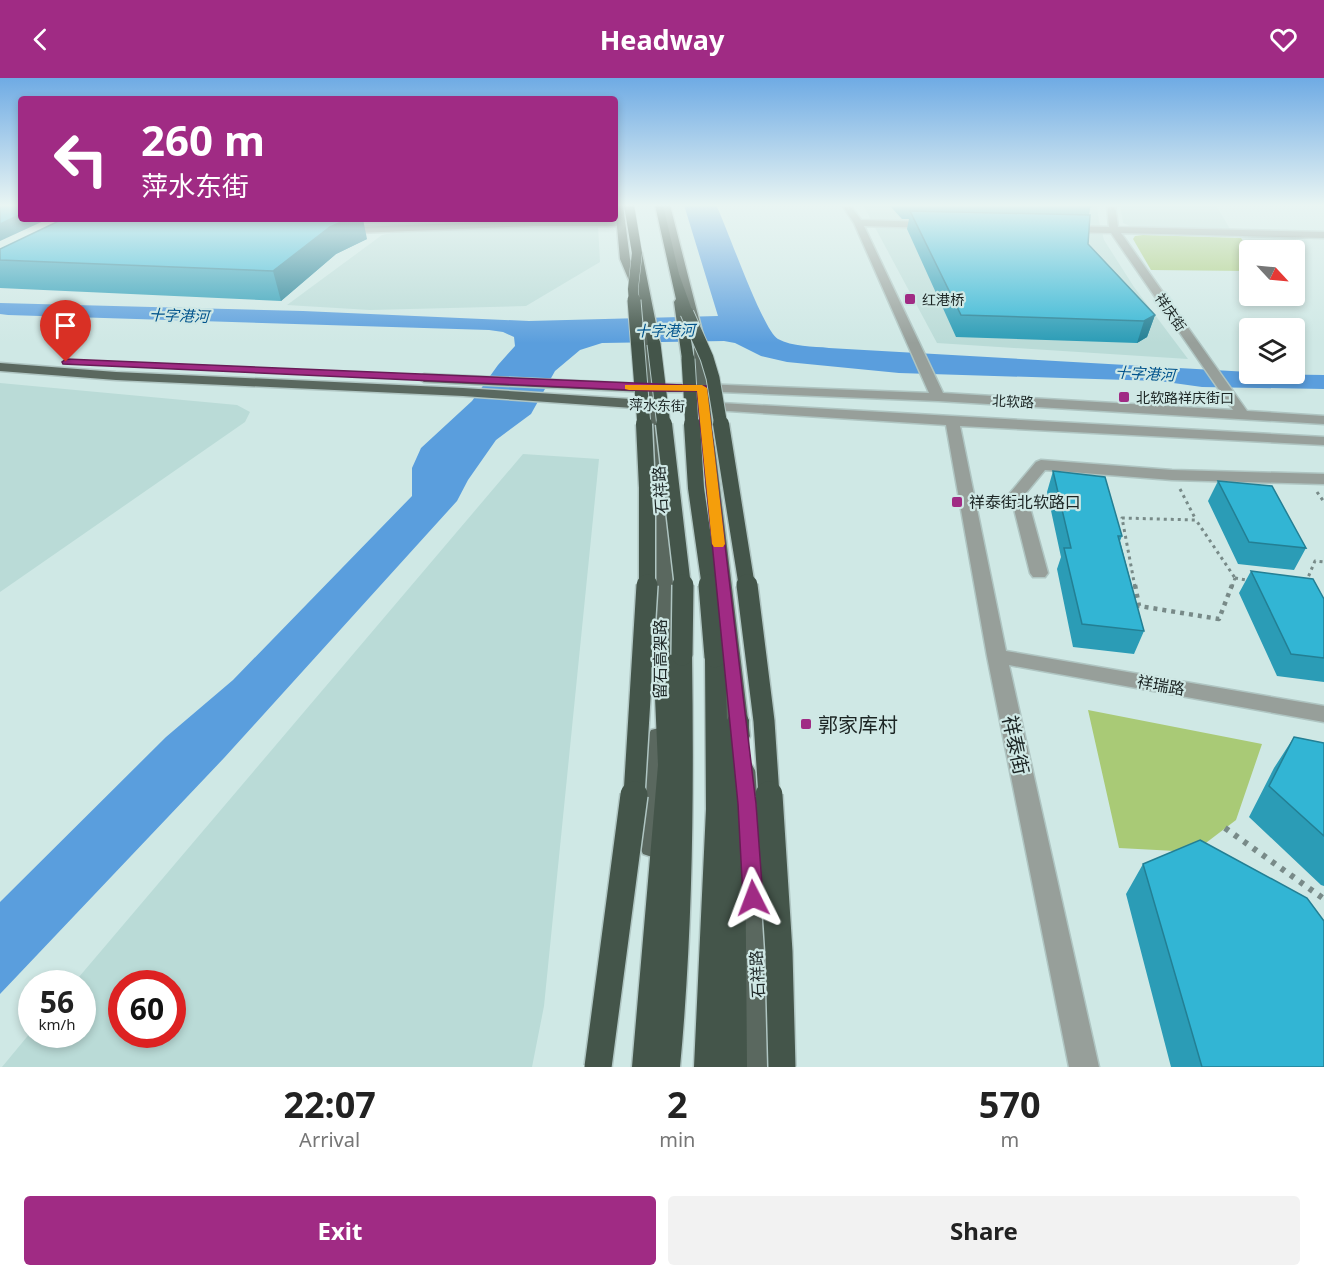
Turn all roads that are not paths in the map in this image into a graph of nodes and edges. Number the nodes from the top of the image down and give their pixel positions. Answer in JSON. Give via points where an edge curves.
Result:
{"nodes":[{"id":1,"x":624,"y":251,"type":"edge"},
{"id":2,"x":671,"y":251,"type":"edge"},
{"id":3,"x":677,"y":251,"type":"edge"},
{"id":4,"x":871,"y":251,"type":"edge"},
{"id":5,"x":1129,"y":251,"type":"edge"},
{"id":6,"x":637,"y":253,"type":"joint"},
{"id":7,"x":677,"y":290,"type":"junction"},
{"id":8,"x":0,"y":355,"type":"edge"},
{"id":9,"x":0,"y":367,"type":"edge"},
{"id":10,"x":467,"y":386,"type":"junction"},
{"id":11,"x":652,"y":397,"type":"junction"},
{"id":12,"x":703,"y":397,"type":"junction"},
{"id":13,"x":938,"y":397,"type":"junction"},
{"id":14,"x":1243,"y":415,"type":"junction"},
{"id":15,"x":1324,"y":420,"type":"edge"},
{"id":16,"x":952,"y":422,"type":"junction"},
{"id":17,"x":1324,"y":441,"type":"edge"},
{"id":18,"x":1324,"y":479,"type":"edge"},
{"id":19,"x":1039,"y":573,"type":"dead end"},
{"id":20,"x":673,"y":654,"type":"junction"},
{"id":21,"x":997,"y":656,"type":"junction"},
{"id":22,"x":1324,"y":714,"type":"edge"},
{"id":23,"x":738,"y":720,"type":"junction"},
{"id":24,"x":598,"y":1067,"type":"edge"},
{"id":25,"x":633,"y":1067,"type":"edge"},
{"id":26,"x":647,"y":1067,"type":"edge"},
{"id":27,"x":665,"y":1067,"type":"edge"},
{"id":28,"x":709,"y":1067,"type":"edge"},
{"id":29,"x":732,"y":1067,"type":"edge"},
{"id":30,"x":759,"y":1067,"type":"edge"},
{"id":31,"x":782,"y":1067,"type":"edge"},
{"id":32,"x":1084,"y":1067,"type":"edge"}],
"edges":[{"from":1,"to":11,"type":"main road","name":"石祥路","via":[[638,290]]},
{"from":2,"to":7,"type":"highway"},
{"from":3,"to":12,"type":"main road","name":"石祥路","bridge":true,"via":[[700,347]]},
{"from":4,"to":13,"type":"street"},
{"from":5,"to":14,"type":"street","name":"祥庆街"},
{"from":6,"to":20,"type":"highway","name":"留石高架路","bridge":true,"via":[[654,344],[680,547],[683,590]]},
{"from":6,"to":24,"type":"highway","name":"留石高架路","bridge":true,"via":[[633,289],[647,488],[647,605],[635,790]]},
{"from":7,"to":28,"type":"highway","bridge":true,"via":[[688,359],[696,488],[709,579],[714,657],[718,809]]},
{"from":7,"to":31,"type":"highway","bridge":true,"via":[[713,378],[746,579],[764,721]]},
{"from":8,"to":10,"type":"main road","name":"萍水东街","via":[[88,364]]},
{"from":9,"to":10,"type":"main road","name":"萍水东街","via":[[86,375]]},
{"from":10,"to":11,"type":"main road","name":"萍水东街","via":[[553,398]]},
{"from":10,"to":11,"type":"main road","name":"萍水东街","via":[[561,384]]},
{"from":11,"to":12,"type":"main road","name":"萍水东街"},
{"from":11,"to":20,"type":"main road","name":"石祥路"},
{"from":12,"to":13,"type":"street","name":"北软路"},
{"from":12,"to":16,"type":"street","name":"北软路"},
{"from":12,"to":23,"type":"main road","name":"石祥路"},
{"from":13,"to":14,"type":"street","name":"北软路"},
{"from":14,"to":15,"type":"street","name":"北软路"},
{"from":16,"to":17,"type":"street","name":"北软路"},
{"from":16,"to":21,"type":"street","name":"祥泰街"},
{"from":18,"to":19,"type":"street","via":[[1172,475],[1041,465],[1018,493]]},
{"from":20,"to":25,"type":"main road","name":"石祥路"},
{"from":20,"to":26,"type":"highway","via":[[670,765]]},
{"from":20,"to":27,"type":"highway","name":"留石高架路","via":[[683,801]]},
{"from":21,"to":22,"type":"street","name":"祥瑞路"},
{"from":21,"to":32,"type":"street","name":"祥泰街"},
{"from":23,"to":29,"type":"highway","via":[[733,828]]},
{"from":23,"to":30,"type":"main road","name":"石祥路","via":[[760,1016]]}]}
